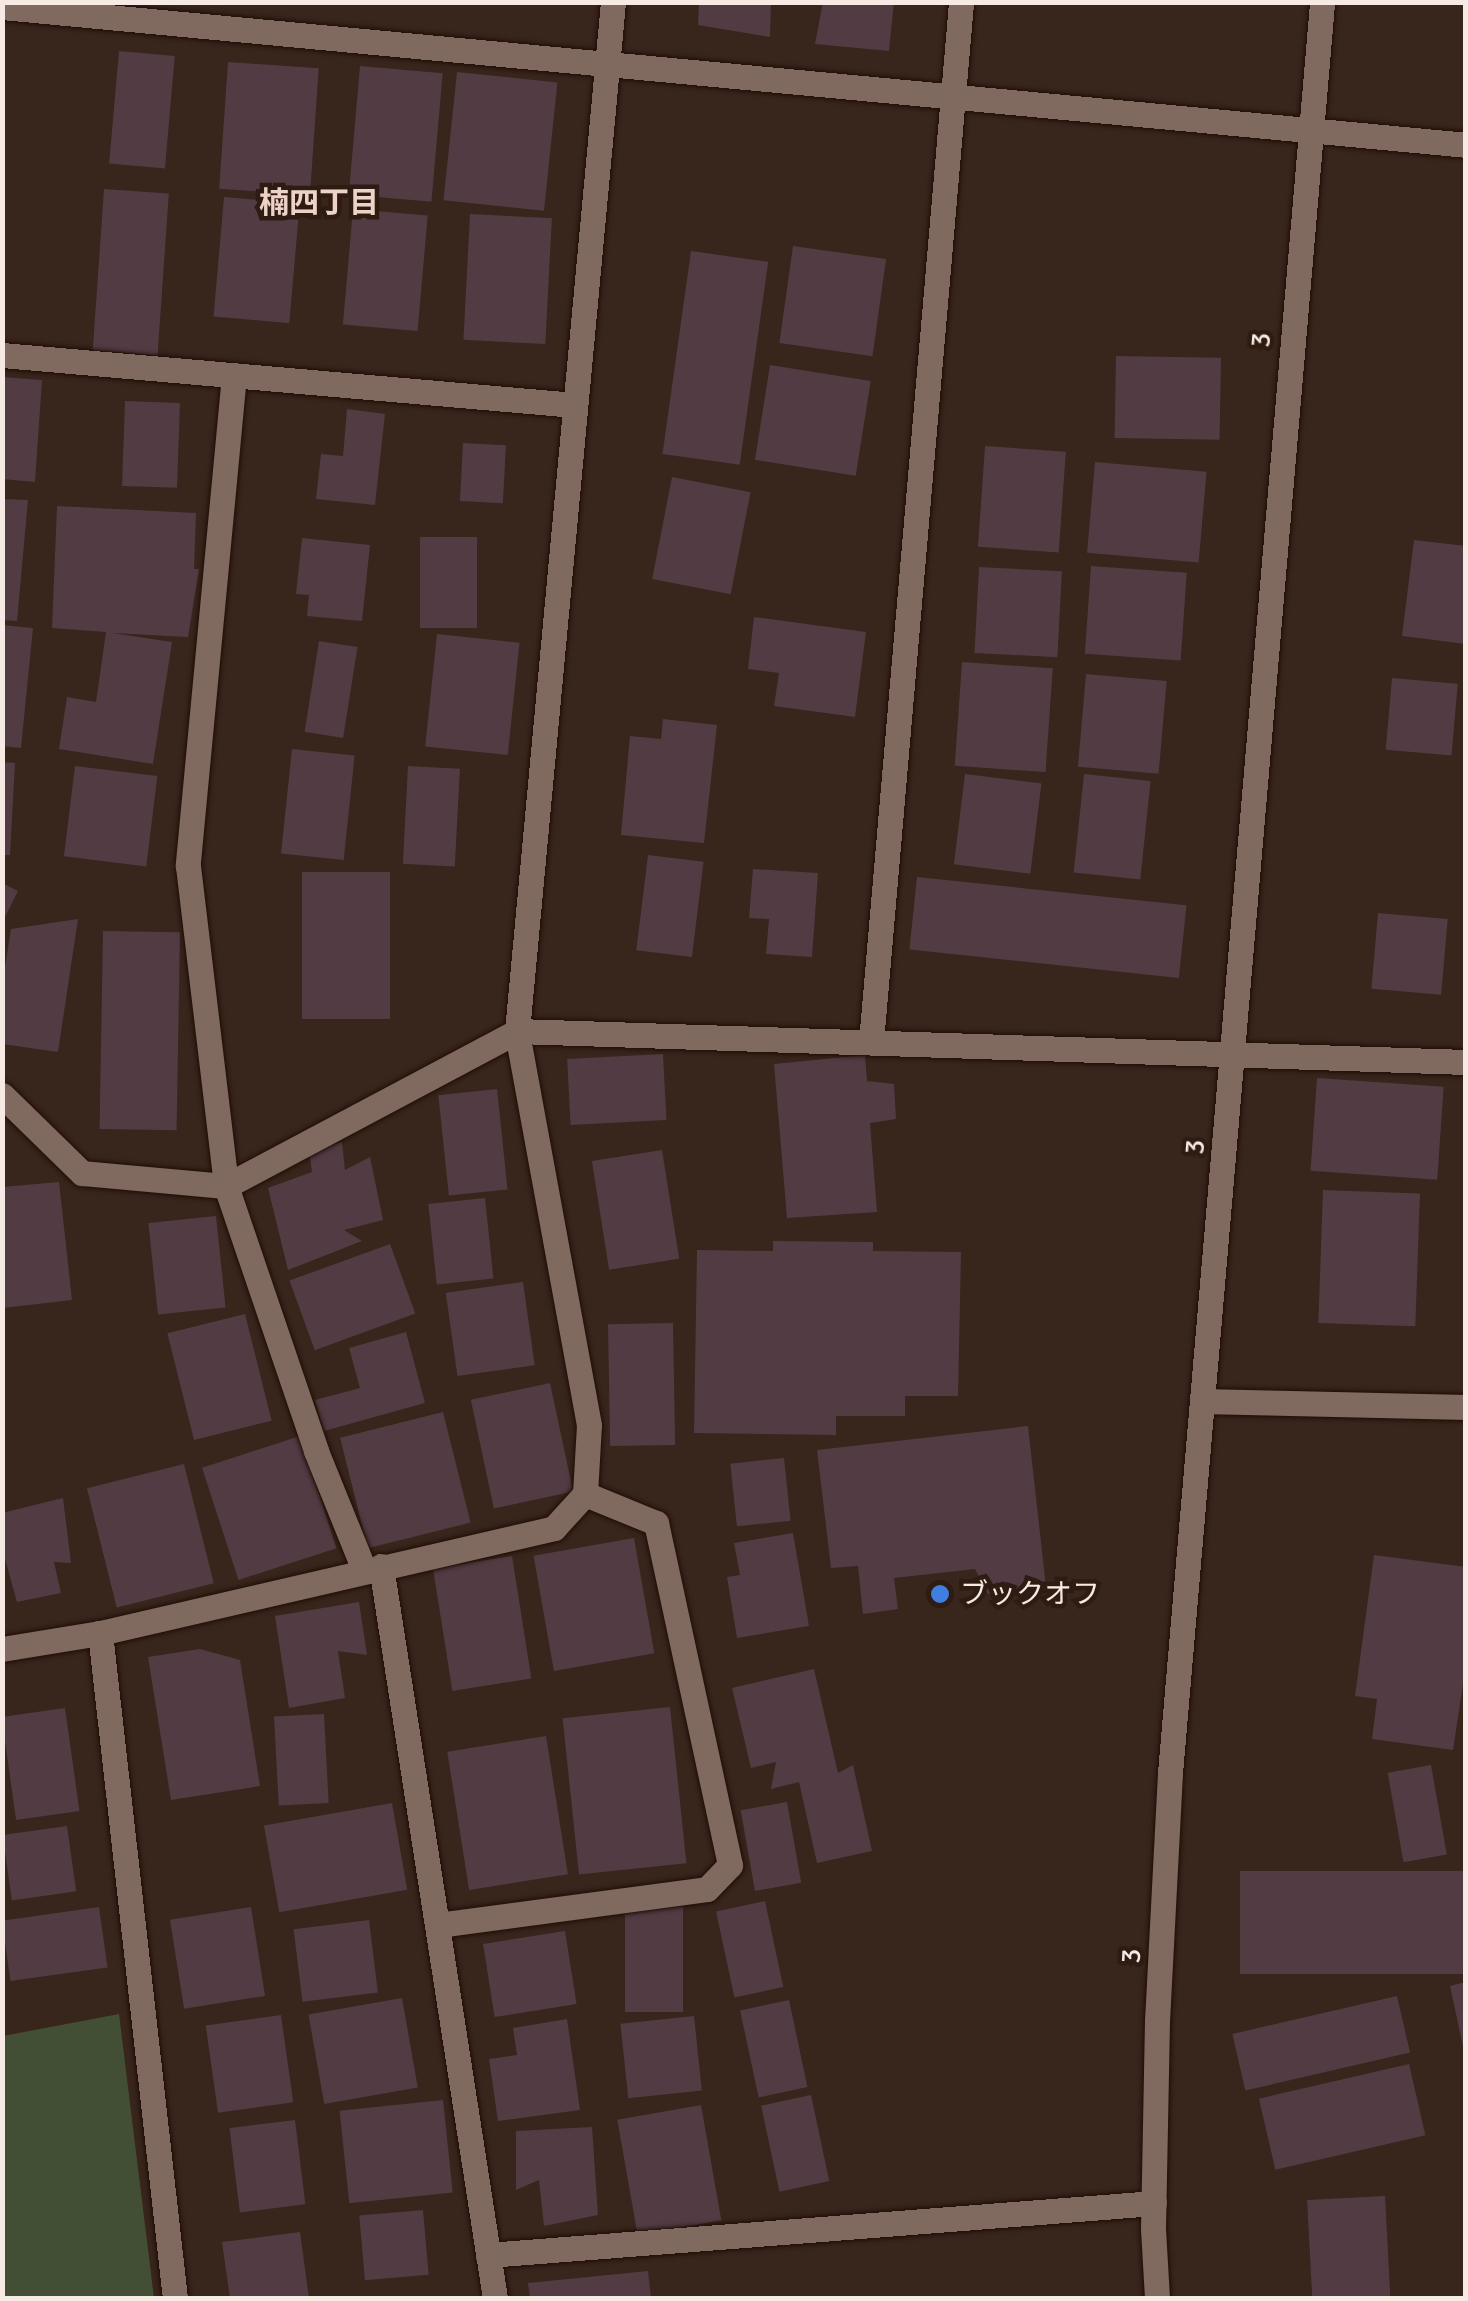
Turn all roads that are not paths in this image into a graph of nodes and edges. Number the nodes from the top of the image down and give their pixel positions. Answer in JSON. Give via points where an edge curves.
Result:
{"nodes":[{"id":1,"x":614,"y":2,"type":"edge"},
{"id":2,"x":961,"y":2,"type":"edge"},
{"id":3,"x":1322,"y":2,"type":"edge"},
{"id":4,"x":2,"y":7,"type":"edge"},
{"id":5,"x":607,"y":65,"type":"junction"},
{"id":6,"x":952,"y":96,"type":"junction"},
{"id":7,"x":1308,"y":128,"type":"junction"},
{"id":8,"x":1466,"y":145,"type":"edge"},
{"id":9,"x":2,"y":355,"type":"edge"},
{"id":10,"x":234,"y":375,"type":"junction"},
{"id":11,"x":574,"y":405,"type":"junction"},
{"id":12,"x":517,"y":1032,"type":"junction"},
{"id":13,"x":871,"y":1042,"type":"junction"},
{"id":14,"x":1233,"y":1053,"type":"junction"},
{"id":15,"x":1466,"y":1062,"type":"edge"},
{"id":16,"x":2,"y":1095,"type":"edge"},
{"id":17,"x":226,"y":1186,"type":"junction"},
{"id":18,"x":1203,"y":1401,"type":"junction"},
{"id":19,"x":1466,"y":1407,"type":"edge"},
{"id":20,"x":585,"y":1494,"type":"junction"},
{"id":21,"x":372,"y":1568,"type":"junction"},
{"id":22,"x":100,"y":1633,"type":"junction"},
{"id":23,"x":2,"y":1649,"type":"edge"},
{"id":24,"x":438,"y":1925,"type":"junction"},
{"id":25,"x":1154,"y":2203,"type":"junction"},
{"id":26,"x":488,"y":2255,"type":"junction"},
{"id":27,"x":175,"y":2298,"type":"edge"},
{"id":28,"x":495,"y":2298,"type":"edge"},
{"id":29,"x":1157,"y":2298,"type":"edge"}],
"edges":[{"from":1,"to":5,"type":"street"},
{"from":2,"to":6,"type":"street"},
{"from":3,"to":7,"type":"street","name":"3"},
{"from":4,"to":5,"type":"street"},
{"from":5,"to":6,"type":"street"},
{"from":5,"to":11,"type":"street"},
{"from":6,"to":7,"type":"street"},
{"from":6,"to":13,"type":"street"},
{"from":7,"to":8,"type":"street"},
{"from":7,"to":14,"type":"street","name":"3"},
{"from":9,"to":10,"type":"street"},
{"from":10,"to":11,"type":"street"},
{"from":10,"to":17,"type":"street","via":[[188,866]]},
{"from":11,"to":12,"type":"street"},
{"from":12,"to":13,"type":"street"},
{"from":12,"to":17,"type":"street"},
{"from":12,"to":20,"type":"street","via":[[588,1425]]},
{"from":13,"to":14,"type":"street"},
{"from":14,"to":15,"type":"street"},
{"from":14,"to":18,"type":"street","name":"3"},
{"from":16,"to":17,"type":"street","via":[[82,1173]]},
{"from":17,"to":21,"type":"street","via":[[316,1451]]},
{"from":18,"to":19,"type":"street"},
{"from":18,"to":25,"type":"street","name":"3","via":[[1170,1773]]},
{"from":20,"to":21,"type":"street","via":[[554,1528]]},
{"from":20,"to":24,"type":"street","via":[[656,1523],[730,1864],[707,1888]]},
{"from":21,"to":22,"type":"street"},
{"from":21,"to":24,"type":"street"},
{"from":22,"to":23,"type":"street"},
{"from":22,"to":27,"type":"street"},
{"from":24,"to":26,"type":"street"},
{"from":25,"to":26,"type":"street"},
{"from":25,"to":29,"type":"street","name":"3"},
{"from":26,"to":28,"type":"street"}]}
